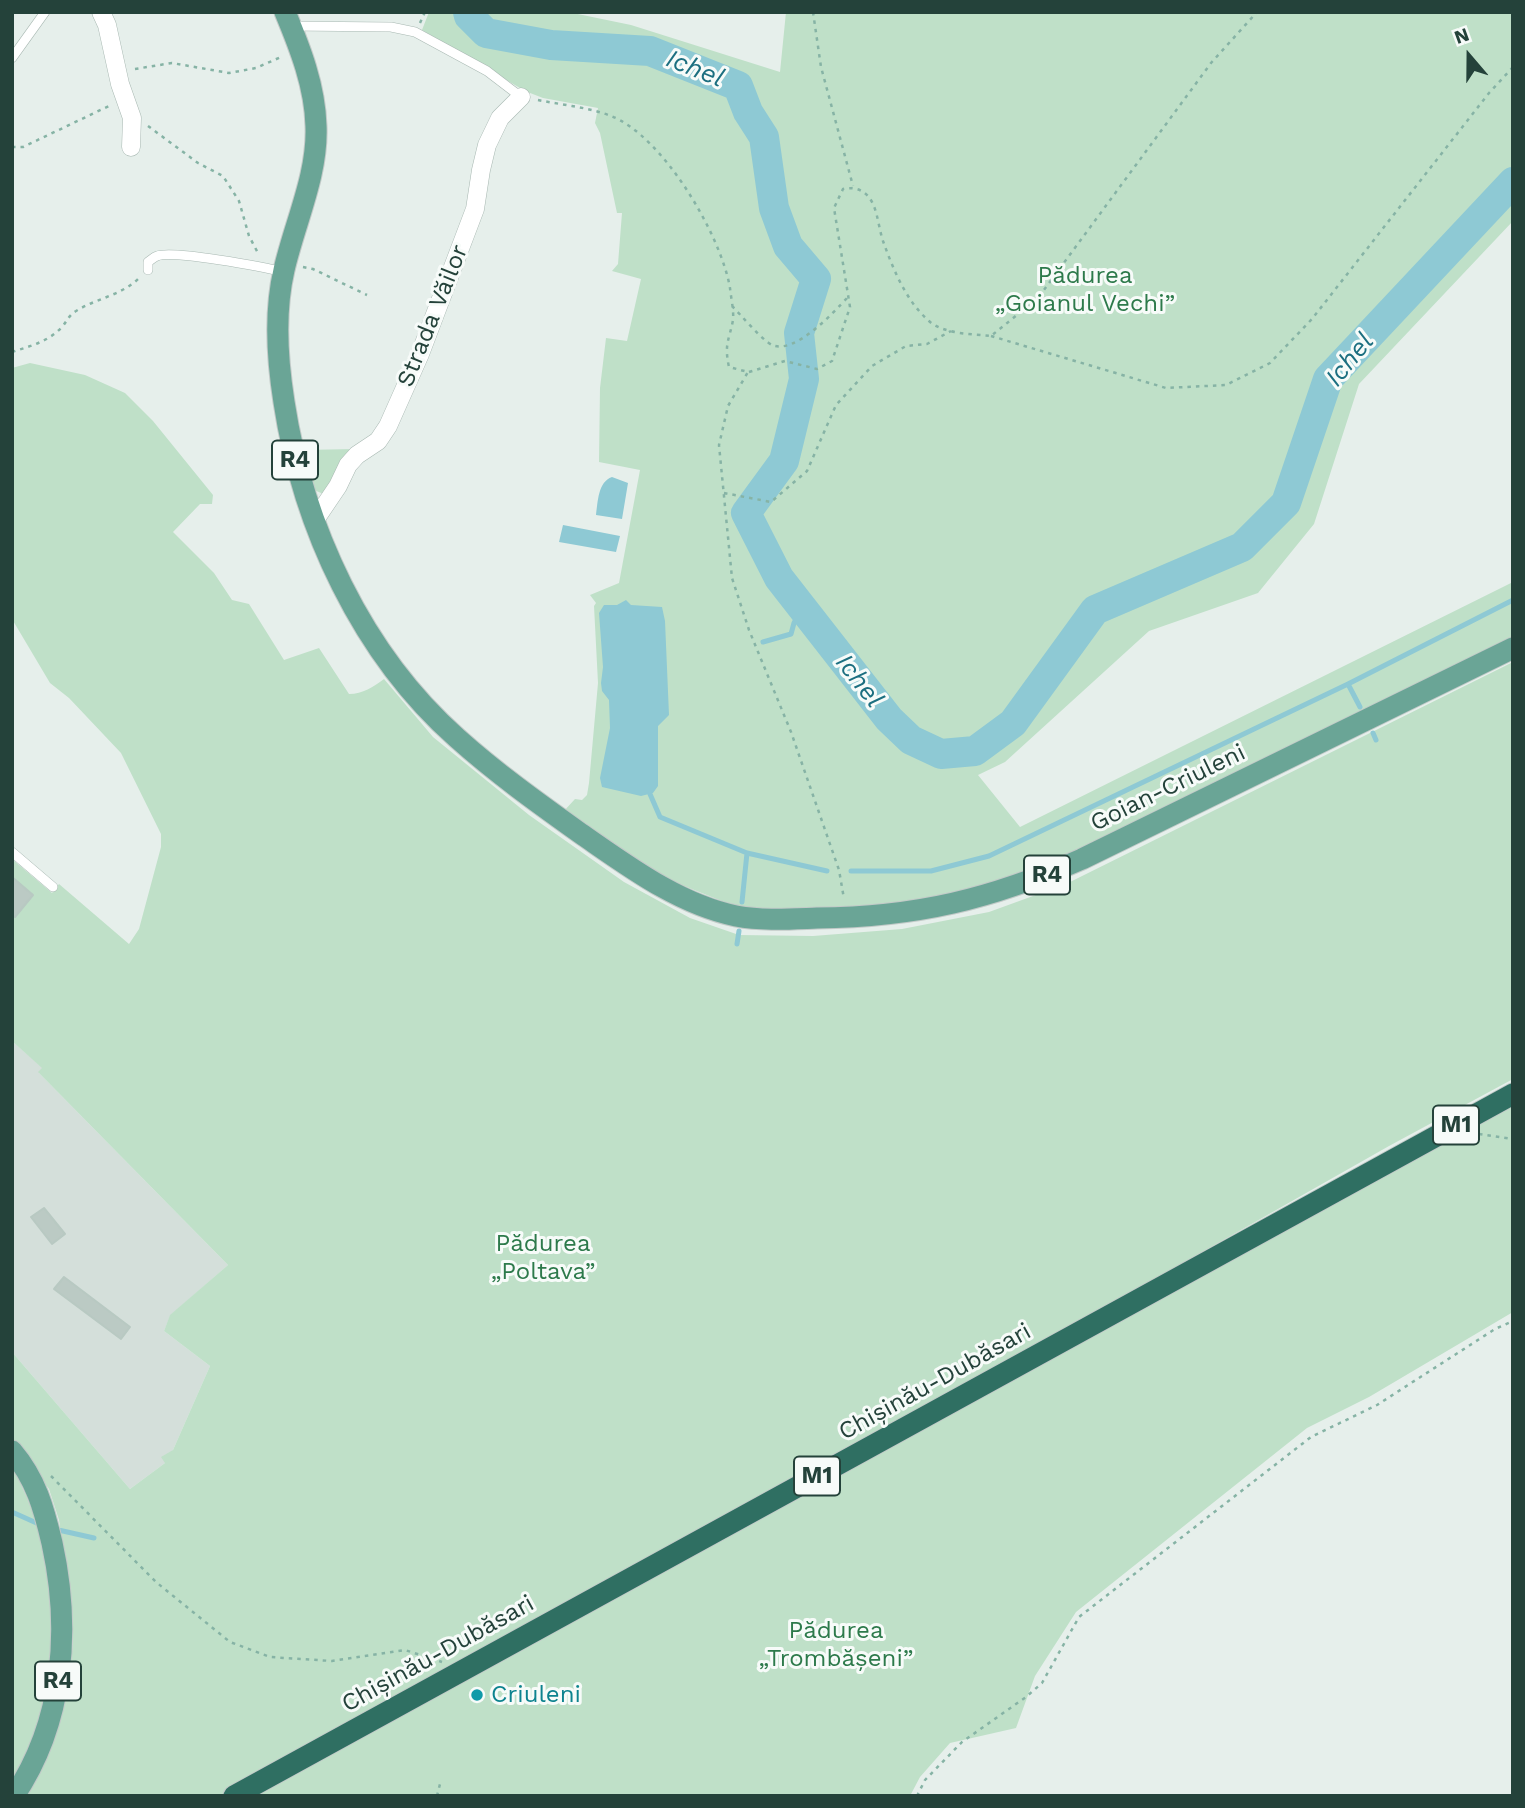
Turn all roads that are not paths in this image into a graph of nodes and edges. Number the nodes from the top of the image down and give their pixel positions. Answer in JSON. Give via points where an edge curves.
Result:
{"nodes":[{"id":1,"x":45,"y":12,"type":"edge"},
{"id":2,"x":101,"y":12,"type":"edge"},
{"id":3,"x":290,"y":26,"type":"edge"},
{"id":4,"x":12,"y":58,"type":"edge"},
{"id":5,"x":521,"y":97,"type":"joint"},
{"id":6,"x":131,"y":147,"type":"dead end"},
{"id":7,"x":278,"y":267,"type":"junction"},
{"id":8,"x":148,"y":270,"type":"road end"},
{"id":9,"x":315,"y":520,"type":"junction"},
{"id":10,"x":1513,"y":648,"type":"edge"},
{"id":11,"x":12,"y":852,"type":"edge"},
{"id":12,"x":53,"y":887,"type":"dead end"},
{"id":13,"x":1513,"y":1094,"type":"edge"},
{"id":14,"x":12,"y":1451,"type":"edge"},
{"id":15,"x":14,"y":1796,"type":"edge"},
{"id":16,"x":234,"y":1796,"type":"edge"}],
"edges":[{"from":1,"to":4,"type":"lane"},
{"from":2,"to":6,"type":"street","via":[[132,118]]},
{"from":3,"to":5,"type":"lane","via":[[391,27],[415,32],[487,71]]},
{"from":3,"to":7,"type":"main road","number":"R4","via":[[314,99],[315,153]]},
{"from":5,"to":9,"type":"street","name":"Strada Văilor","via":[[500,118],[487,145],[475,209],[388,426],[378,441],[348,465]]},
{"from":7,"to":8,"type":"lane","via":[[158,255],[148,262]]},
{"from":7,"to":9,"type":"main road","number":"R4","via":[[284,402],[295,463]]},
{"from":9,"to":10,"type":"main road","name":"Goian-Criuleni","number":"R4","via":[[342,586],[393,669],[455,736],[638,874],[696,904],[735,916],[848,918],[932,909],[1038,879]]},
{"from":11,"to":12,"type":"lane"},
{"from":13,"to":16,"type":"highway","name":"Chișinău-Dubăsari","number":"M1"},
{"from":14,"to":15,"type":"main road","number":"R4","via":[[37,1488],[43,1506],[55,1557],[62,1624],[58,1689],[47,1731]]}]}
